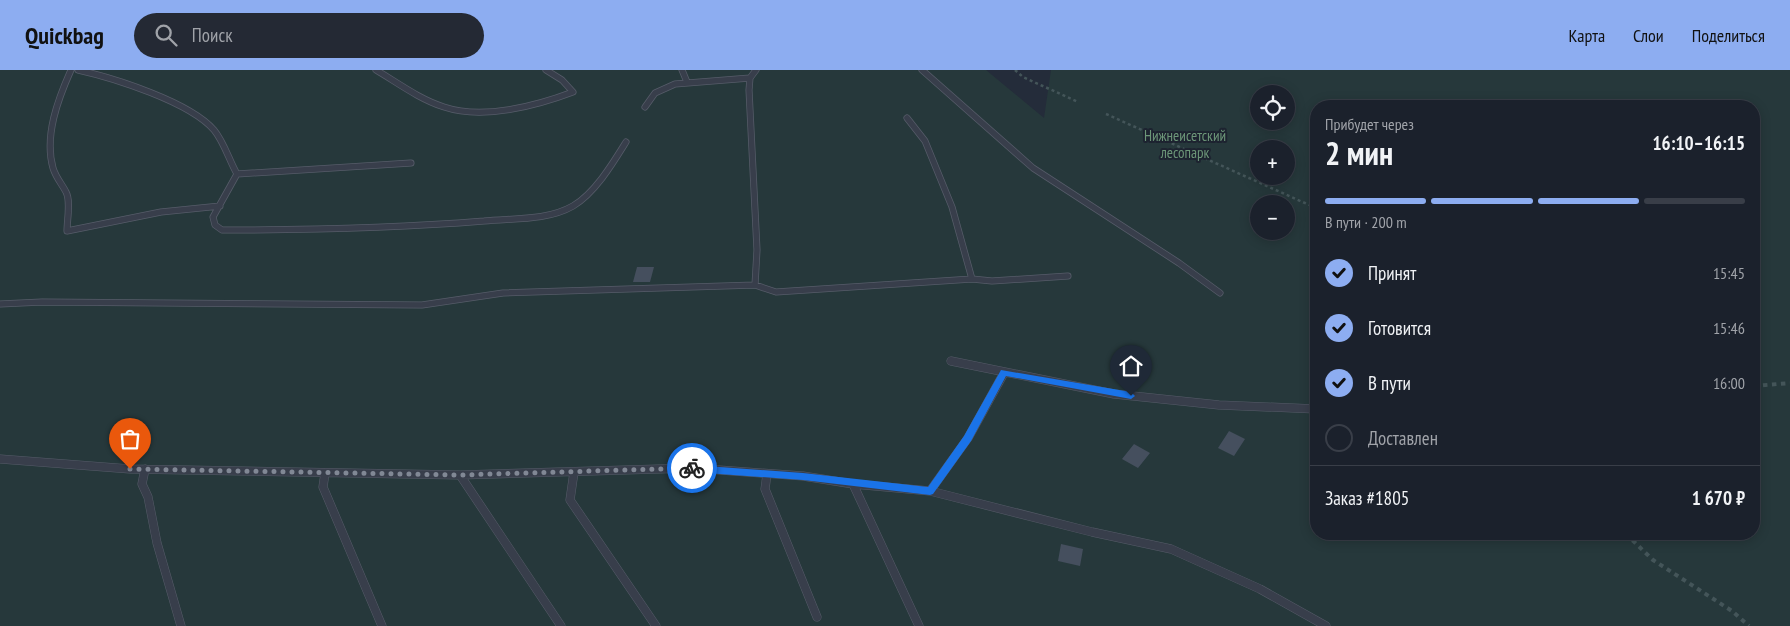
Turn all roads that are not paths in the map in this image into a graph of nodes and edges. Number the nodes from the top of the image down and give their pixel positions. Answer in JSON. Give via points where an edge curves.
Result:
{"nodes":[{"id":1,"x":71,"y":70,"type":"edge"},
{"id":2,"x":78,"y":70,"type":"edge"},
{"id":3,"x":376,"y":70,"type":"edge"},
{"id":4,"x":546,"y":70,"type":"edge"},
{"id":5,"x":682,"y":70,"type":"edge"},
{"id":6,"x":756,"y":70,"type":"edge"},
{"id":7,"x":922,"y":70,"type":"edge"},
{"id":8,"x":750,"y":78,"type":"junction"},
{"id":9,"x":687,"y":82,"type":"junction"},
{"id":10,"x":645,"y":107,"type":"dead end"},
{"id":11,"x":907,"y":118,"type":"dead end"},
{"id":12,"x":626,"y":142,"type":"dead end"},
{"id":13,"x":410,"y":163,"type":"dead end"},
{"id":14,"x":237,"y":174,"type":"junction"},
{"id":15,"x":220,"y":206,"type":"junction"},
{"id":16,"x":1068,"y":276,"type":"dead end"},
{"id":17,"x":972,"y":279,"type":"junction"},
{"id":18,"x":755,"y":285,"type":"junction"},
{"id":19,"x":1220,"y":293,"type":"dead end"},
{"id":20,"x":0,"y":304,"type":"edge"},
{"id":21,"x":951,"y":361,"type":"dead end"},
{"id":22,"x":1004,"y":373,"type":"junction"},
{"id":23,"x":1310,"y":409,"type":"edge"},
{"id":24,"x":0,"y":459,"type":"edge"},
{"id":25,"x":145,"y":469,"type":"junction"},
{"id":26,"x":574,"y":472,"type":"junction"},
{"id":27,"x":325,"y":473,"type":"junction"},
{"id":28,"x":767,"y":474,"type":"junction"},
{"id":29,"x":460,"y":475,"type":"junction"},
{"id":30,"x":852,"y":484,"type":"junction"},
{"id":31,"x":930,"y":491,"type":"junction"},
{"id":32,"x":817,"y":617,"type":"dead end"},
{"id":33,"x":181,"y":626,"type":"edge"},
{"id":34,"x":382,"y":626,"type":"edge"},
{"id":35,"x":561,"y":626,"type":"edge"},
{"id":36,"x":656,"y":626,"type":"edge"},
{"id":37,"x":919,"y":626,"type":"edge"},
{"id":38,"x":1326,"y":626,"type":"edge"}],
"edges":[{"from":1,"to":15,"type":"lane","via":[[59,103],[50,148],[59,186],[67,193],[67,231],[161,212]]},
{"from":2,"to":14,"type":"lane","via":[[190,111],[213,129]]},
{"from":3,"to":4,"type":"lane","via":[[440,106],[474,112],[520,106],[573,92]]},
{"from":5,"to":9,"type":"lane"},
{"from":6,"to":8,"type":"lane"},
{"from":7,"to":19,"type":"lane","via":[[1033,168],[1156,247]]},
{"from":8,"to":9,"type":"lane"},
{"from":8,"to":18,"type":"lane"},
{"from":9,"to":10,"type":"lane","via":[[655,93]]},
{"from":11,"to":17,"type":"lane","via":[[925,142],[952,206]]},
{"from":12,"to":15,"type":"lane","via":[[610,166],[574,206],[521,218],[222,230],[215,225],[213,217]]},
{"from":13,"to":14,"type":"lane"},
{"from":14,"to":15,"type":"lane"},
{"from":16,"to":17,"type":"lane","via":[[992,281]]},
{"from":17,"to":18,"type":"lane","via":[[776,292]]},
{"from":18,"to":20,"type":"lane","via":[[502,293],[422,305]]},
{"from":21,"to":22,"type":"lane"},
{"from":22,"to":23,"type":"lane","via":[[1114,394],[1219,405]]},
{"from":22,"to":31,"type":"lane","via":[[968,438]]},
{"from":24,"to":25,"type":"lane"},
{"from":25,"to":27,"type":"lane"},
{"from":25,"to":33,"type":"lane","via":[[142,484]]},
{"from":26,"to":28,"type":"lane","via":[[692,468]]},
{"from":26,"to":29,"type":"lane"},
{"from":26,"to":36,"type":"lane","via":[[570,500]]},
{"from":27,"to":29,"type":"lane"},
{"from":27,"to":34,"type":"lane","via":[[323,487]]},
{"from":28,"to":30,"type":"lane"},
{"from":28,"to":32,"type":"lane","via":[[765,489]]},
{"from":29,"to":35,"type":"lane"},
{"from":30,"to":31,"type":"lane"},
{"from":30,"to":37,"type":"lane"},
{"from":31,"to":38,"type":"lane","via":[[1171,549],[1260,588]]}]}
